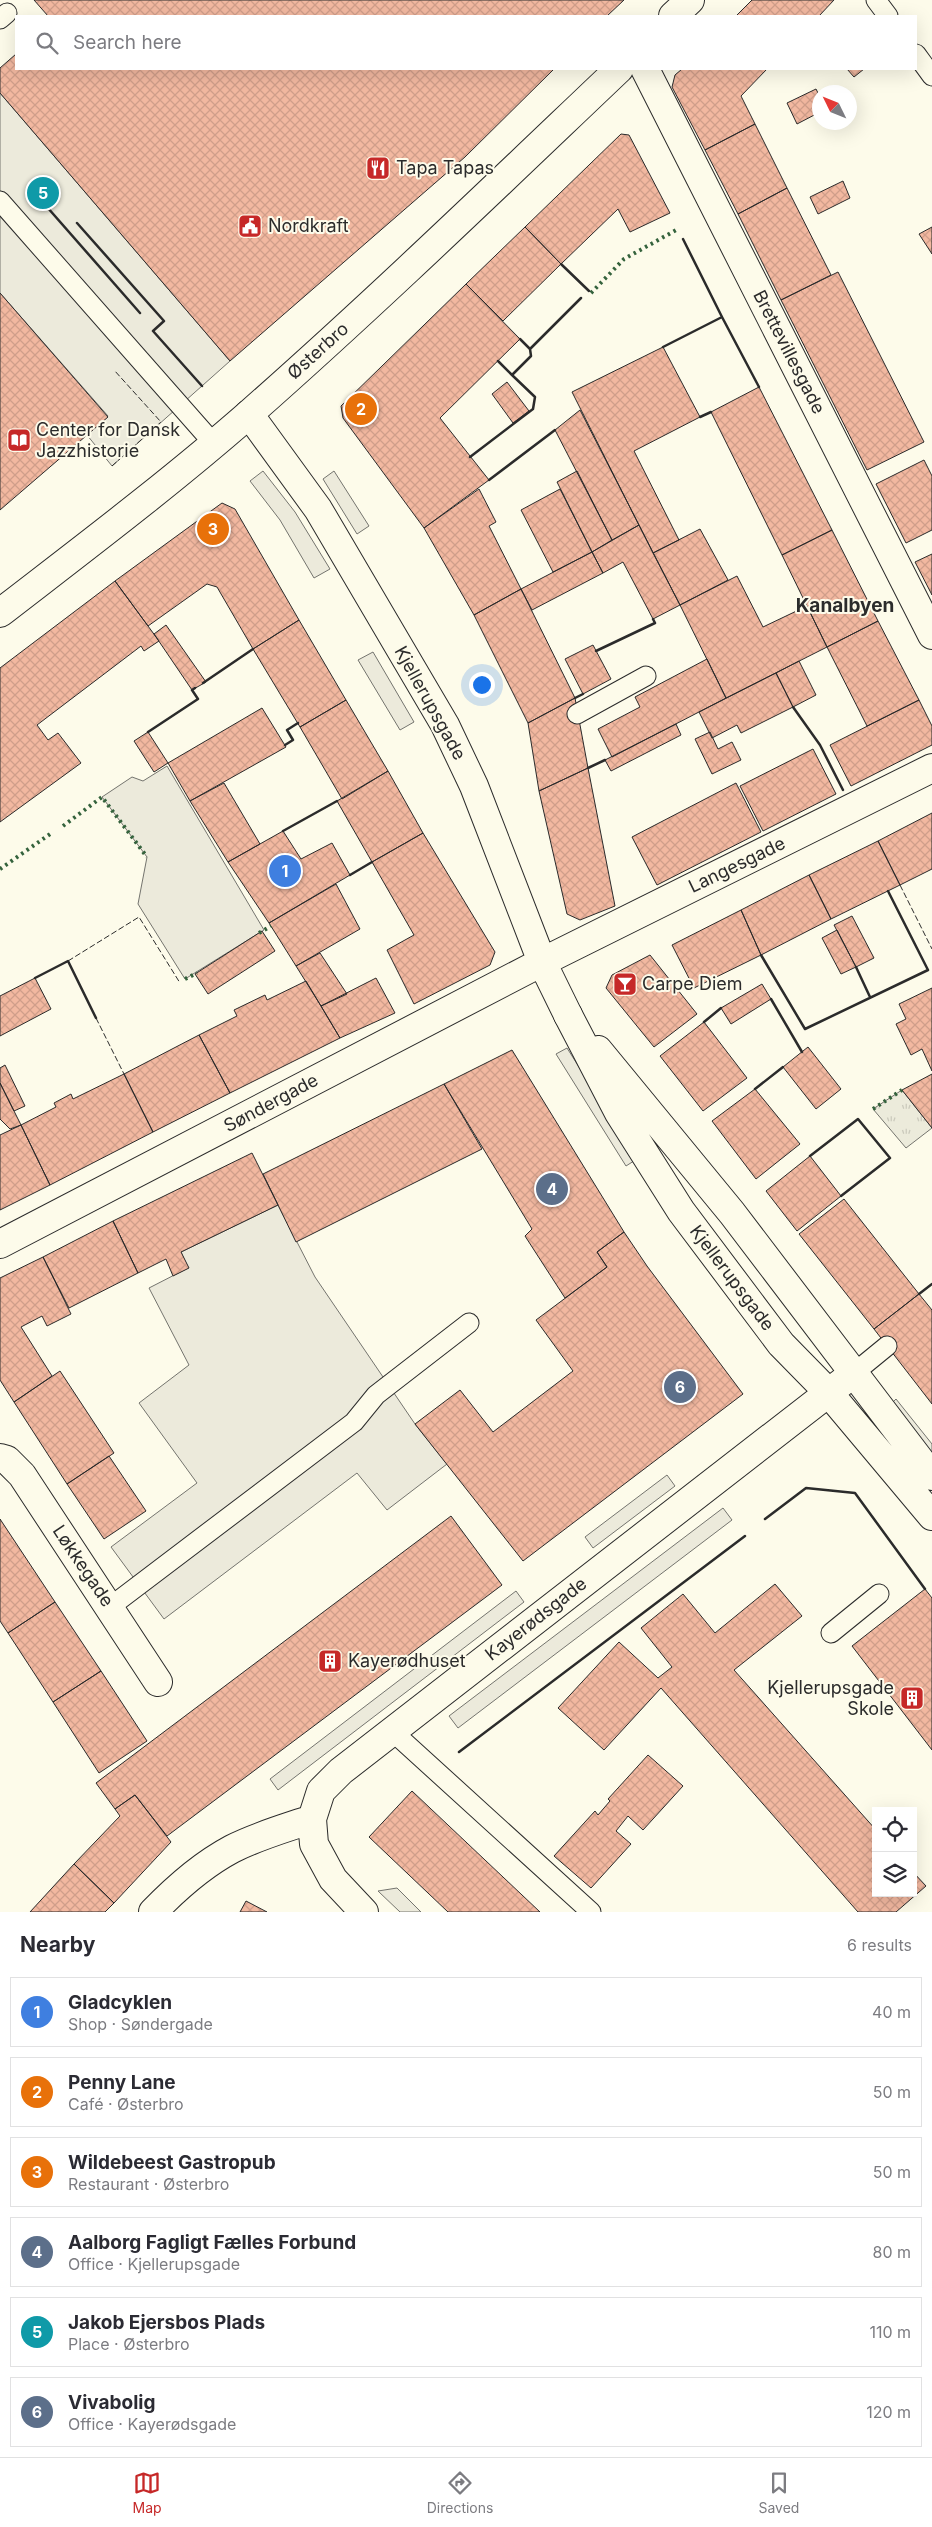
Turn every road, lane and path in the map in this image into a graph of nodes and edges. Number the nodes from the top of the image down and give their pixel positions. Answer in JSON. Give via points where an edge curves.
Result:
{"nodes":[{"id":1,"x":690,"y":0,"type":"edge"},
{"id":2,"x":876,"y":0,"type":"edge"},
{"id":3,"x":674,"y":15,"type":"edge"},
{"id":4,"x":887,"y":15,"type":"edge"},
{"id":5,"x":917,"y":55,"type":"edge"},
{"id":6,"x":618,"y":70,"type":"edge"},
{"id":7,"x":646,"y":70,"type":"edge"},
{"id":8,"x":932,"y":76,"type":"edge"},
{"id":9,"x":0,"y":201,"type":"edge"},
{"id":10,"x":249,"y":414,"type":"junction"},
{"id":11,"x":214,"y":444,"type":"junction"},
{"id":12,"x":0,"y":613,"type":"edge"},
{"id":13,"x":932,"y":635,"type":"edge"},
{"id":14,"x":646,"y":676,"type":"dead end"},
{"id":15,"x":577,"y":714,"type":"dead end"},
{"id":16,"x":932,"y":768,"type":"edge"},
{"id":17,"x":542,"y":962,"type":"junction"},
{"id":18,"x":568,"y":1014,"type":"junction"},
{"id":19,"x":0,"y":1244,"type":"edge"},
{"id":20,"x":469,"y":1323,"type":"dead end"},
{"id":21,"x":887,"y":1346,"type":"dead end"},
{"id":22,"x":854,"y":1373,"type":"junction"},
{"id":23,"x":828,"y":1392,"type":"junction"},
{"id":24,"x":0,"y":1458,"type":"edge"},
{"id":25,"x":932,"y":1476,"type":"edge"},
{"id":26,"x":932,"y":1516,"type":"edge"},
{"id":27,"x":879,"y":1594,"type":"dead end"},
{"id":28,"x":110,"y":1607,"type":"junction"},
{"id":29,"x":831,"y":1633,"type":"dead end"},
{"id":30,"x":158,"y":1682,"type":"dead end"},
{"id":31,"x":392,"y":1731,"type":"junction"},
{"id":32,"x":312,"y":1819,"type":"junction"},
{"id":33,"x":153,"y":1912,"type":"edge"},
{"id":34,"x":364,"y":1912,"type":"edge"},
{"id":35,"x":591,"y":1912,"type":"edge"}],
"edges":[{"from":1,"to":3,"type":"street"},
{"from":2,"to":4,"type":"lane"},
{"from":5,"to":8,"type":"lane"},
{"from":6,"to":10,"type":"street","name":"Østerbro","via":[[422,257]]},
{"from":7,"to":13,"type":"street","name":"Brettevillesgade"},
{"from":9,"to":11,"type":"lane"},
{"from":10,"to":11,"type":"street","name":"Østerbro"},
{"from":10,"to":17,"type":"street","name":"Kjellerupsgade","via":[[318,509],[444,725],[474,786]]},
{"from":11,"to":12,"type":"street","name":"Østerbro","via":[[136,509]]},
{"from":14,"to":15,"type":"lane"},
{"from":16,"to":17,"type":"street","name":"Langesgade"},
{"from":17,"to":18,"type":"street","name":"Kjellerupsgade"},
{"from":17,"to":19,"type":"street","name":"Søndergade"},
{"from":18,"to":22,"type":"street","name":"Kjellerupsgade","via":[[732,1213]]},
{"from":18,"to":23,"type":"street","name":"Kjellerupsgade","via":[[619,1113],[681,1211],[781,1344]]},
{"from":20,"to":28,"type":"lane","via":[[376,1395],[354,1422]]},
{"from":21,"to":22,"type":"lane"},
{"from":22,"to":23,"type":"street","name":"Kayerødsgade"},
{"from":22,"to":25,"type":"street","name":"Kjellerupsgade"},
{"from":23,"to":26,"type":"street","name":"Kjellerupsgade"},
{"from":23,"to":31,"type":"street","name":"Kayerødsgade"},
{"from":24,"to":28,"type":"street","name":"Løkkegade","via":[[7,1460],[22,1475]]},
{"from":27,"to":29,"type":"lane"},
{"from":28,"to":30,"type":"street","name":"Løkkegade"},
{"from":31,"to":32,"type":"street","name":"Kayerødsgade","via":[[321,1791]]},
{"from":31,"to":35,"type":"lane"},
{"from":32,"to":33,"type":"street","via":[[234,1848],[209,1862]]},
{"from":32,"to":34,"type":"street","via":[[314,1844],[333,1880]]}]}
